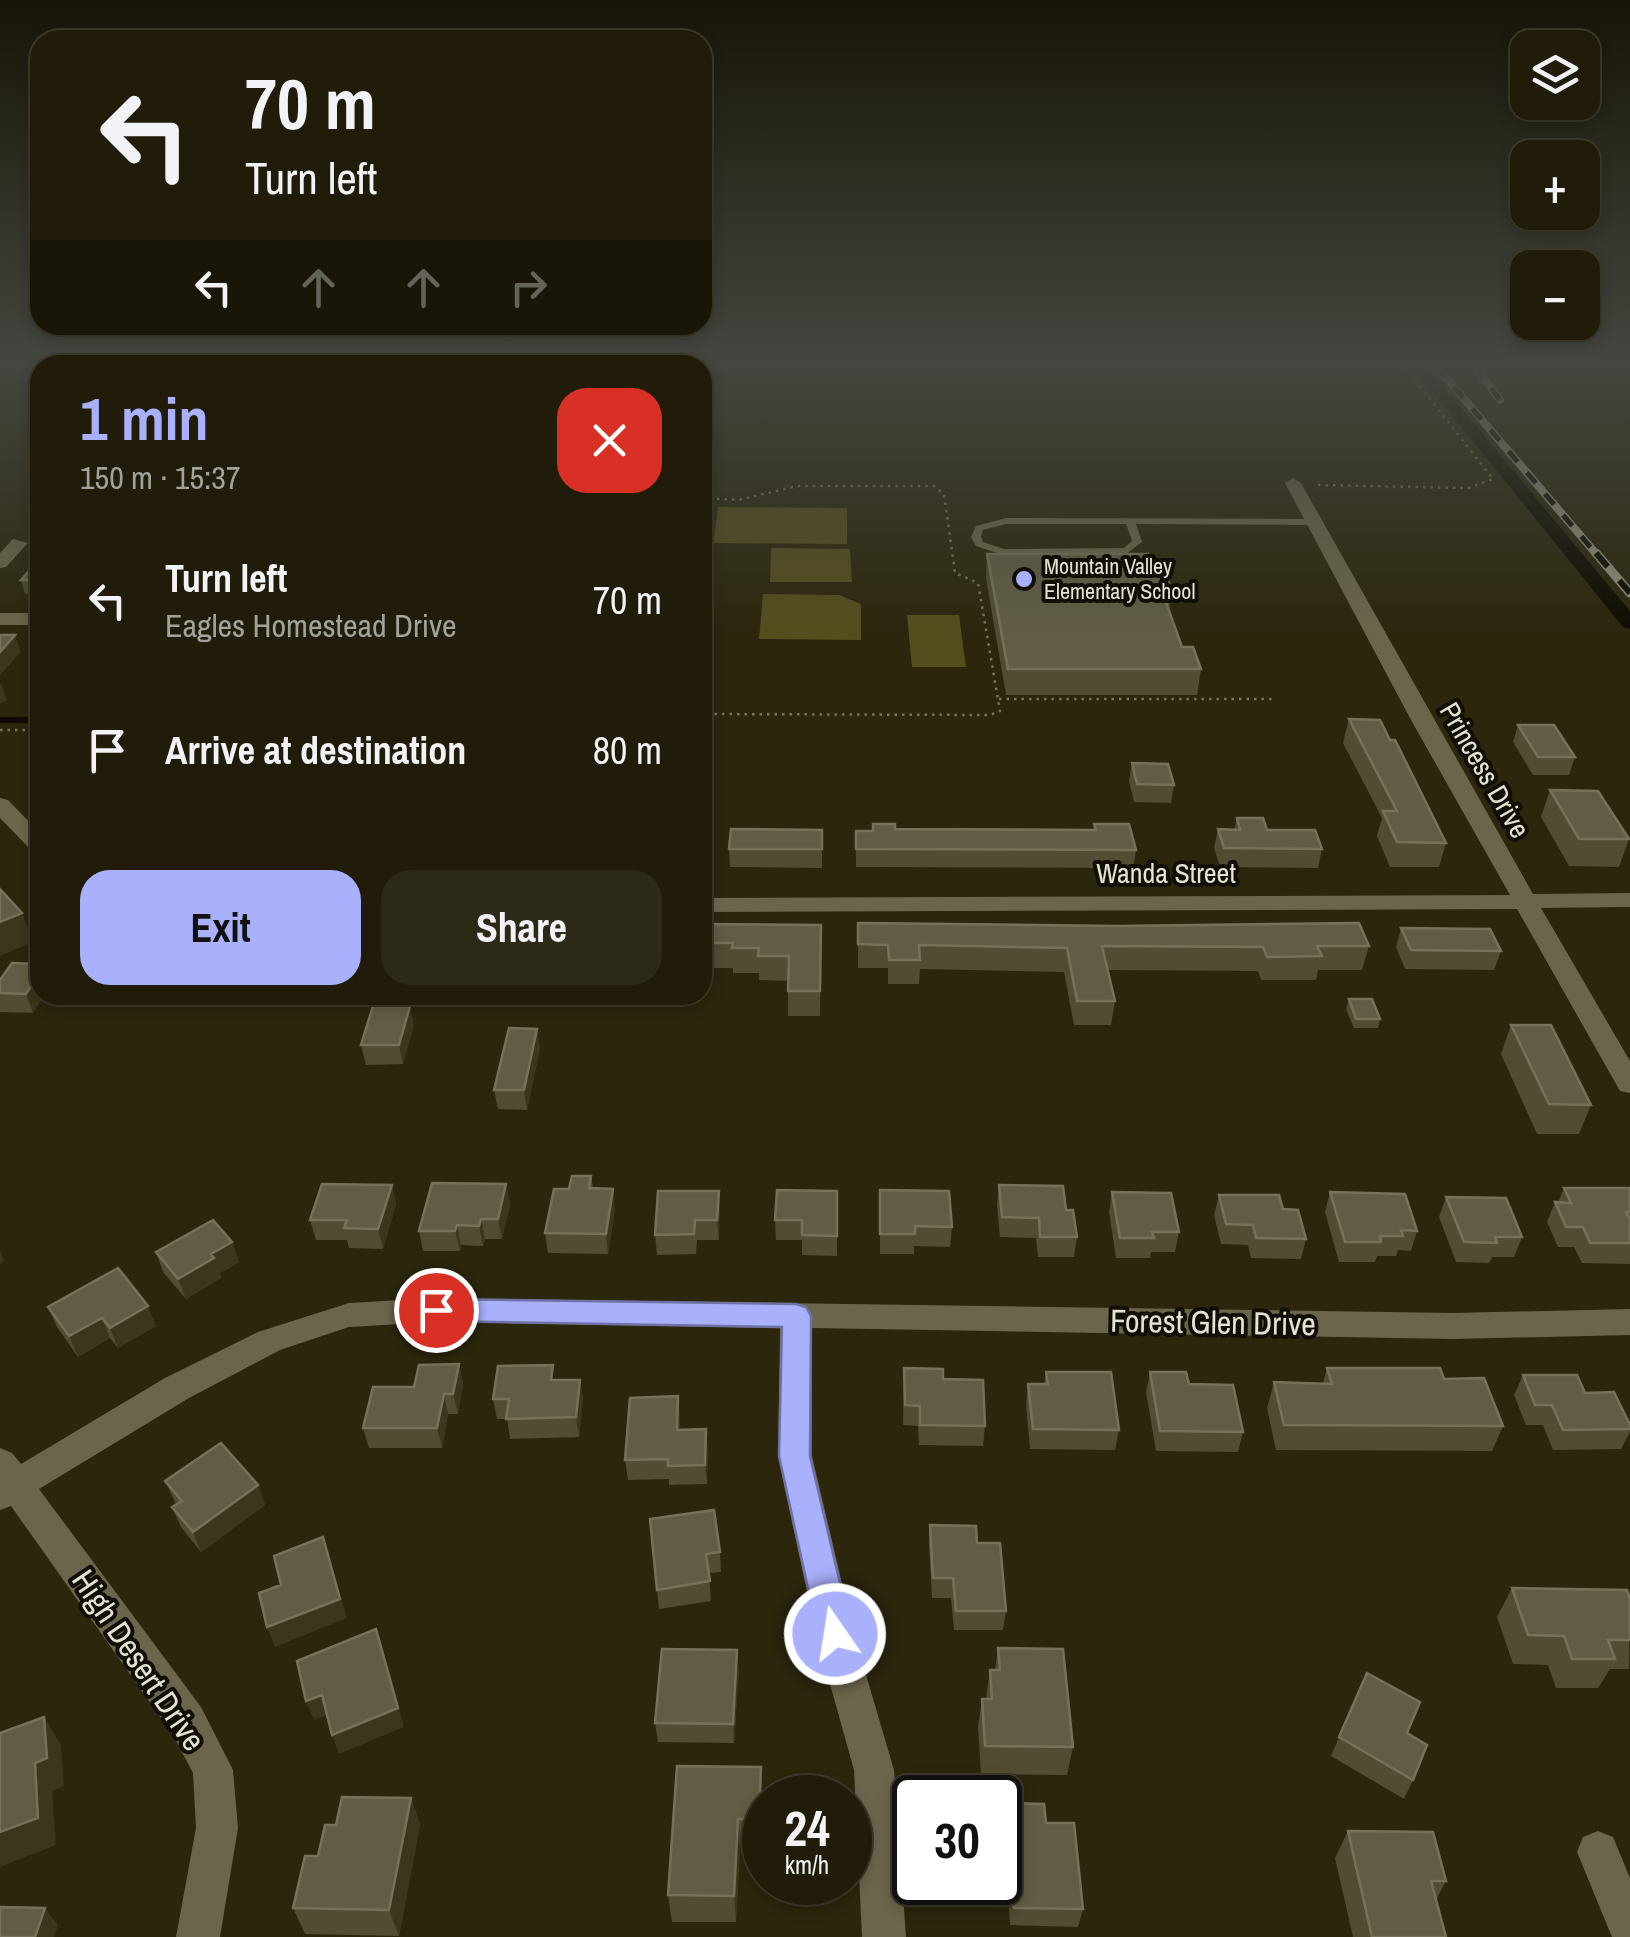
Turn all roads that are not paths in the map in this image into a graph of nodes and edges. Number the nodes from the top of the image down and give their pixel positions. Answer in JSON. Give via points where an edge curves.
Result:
{"nodes":[{"id":1,"x":1293,"y":483,"type":"road end"},
{"id":2,"x":1130,"y":521,"type":"junction"},
{"id":3,"x":1314,"y":522,"type":"junction"},
{"id":4,"x":20,"y":543,"type":"dead end"},
{"id":5,"x":0,"y":563,"type":"edge"},
{"id":6,"x":0,"y":619,"type":"edge"},
{"id":7,"x":30,"y":619,"type":"edge"},
{"id":8,"x":0,"y":806,"type":"edge"},
{"id":9,"x":30,"y":836,"type":"edge"},
{"id":10,"x":1630,"y":900,"type":"edge"},
{"id":11,"x":1527,"y":901,"type":"junction"},
{"id":12,"x":712,"y":905,"type":"edge"},
{"id":13,"x":1630,"y":1084,"type":"edge"},
{"id":14,"x":796,"y":1316,"type":"junction"},
{"id":15,"x":1630,"y":1322,"type":"edge"},
{"id":16,"x":6,"y":1481,"type":"edge"},
{"id":17,"x":1598,"y":1852,"type":"dead end"},
{"id":18,"x":1630,"y":1928,"type":"edge"},
{"id":19,"x":198,"y":1937,"type":"edge"},
{"id":20,"x":884,"y":1937,"type":"edge"}],
"edges":[{"from":1,"to":3,"type":"street","name":"Princess Drive"},
{"from":2,"to":2,"type":"lane","via":[[1006,521],[980,528],[976,537],[1003,552],[1126,551],[1137,542]]},
{"from":2,"to":3,"type":"lane"},
{"from":3,"to":11,"type":"street","name":"Princess Drive"},
{"from":4,"to":5,"type":"street"},
{"from":6,"to":7,"type":"street"},
{"from":8,"to":9,"type":"street"},
{"from":10,"to":11,"type":"street","name":"Wanda Street"},
{"from":11,"to":12,"type":"street","name":"Wanda Street"},
{"from":11,"to":13,"type":"street","name":"Princess Drive"},
{"from":14,"to":15,"type":"street","name":"Forest Glen Drive","via":[[1453,1326]]},
{"from":14,"to":16,"type":"street","name":"Forest Glen Drive","via":[[436,1310],[349,1315],[269,1340]]},
{"from":14,"to":20,"type":"street","via":[[795,1456],[874,1770]]},
{"from":16,"to":19,"type":"street","name":"High Desert Drive","via":[[187,1720],[212,1770],[217,1828]]},
{"from":17,"to":18,"type":"street"}]}
